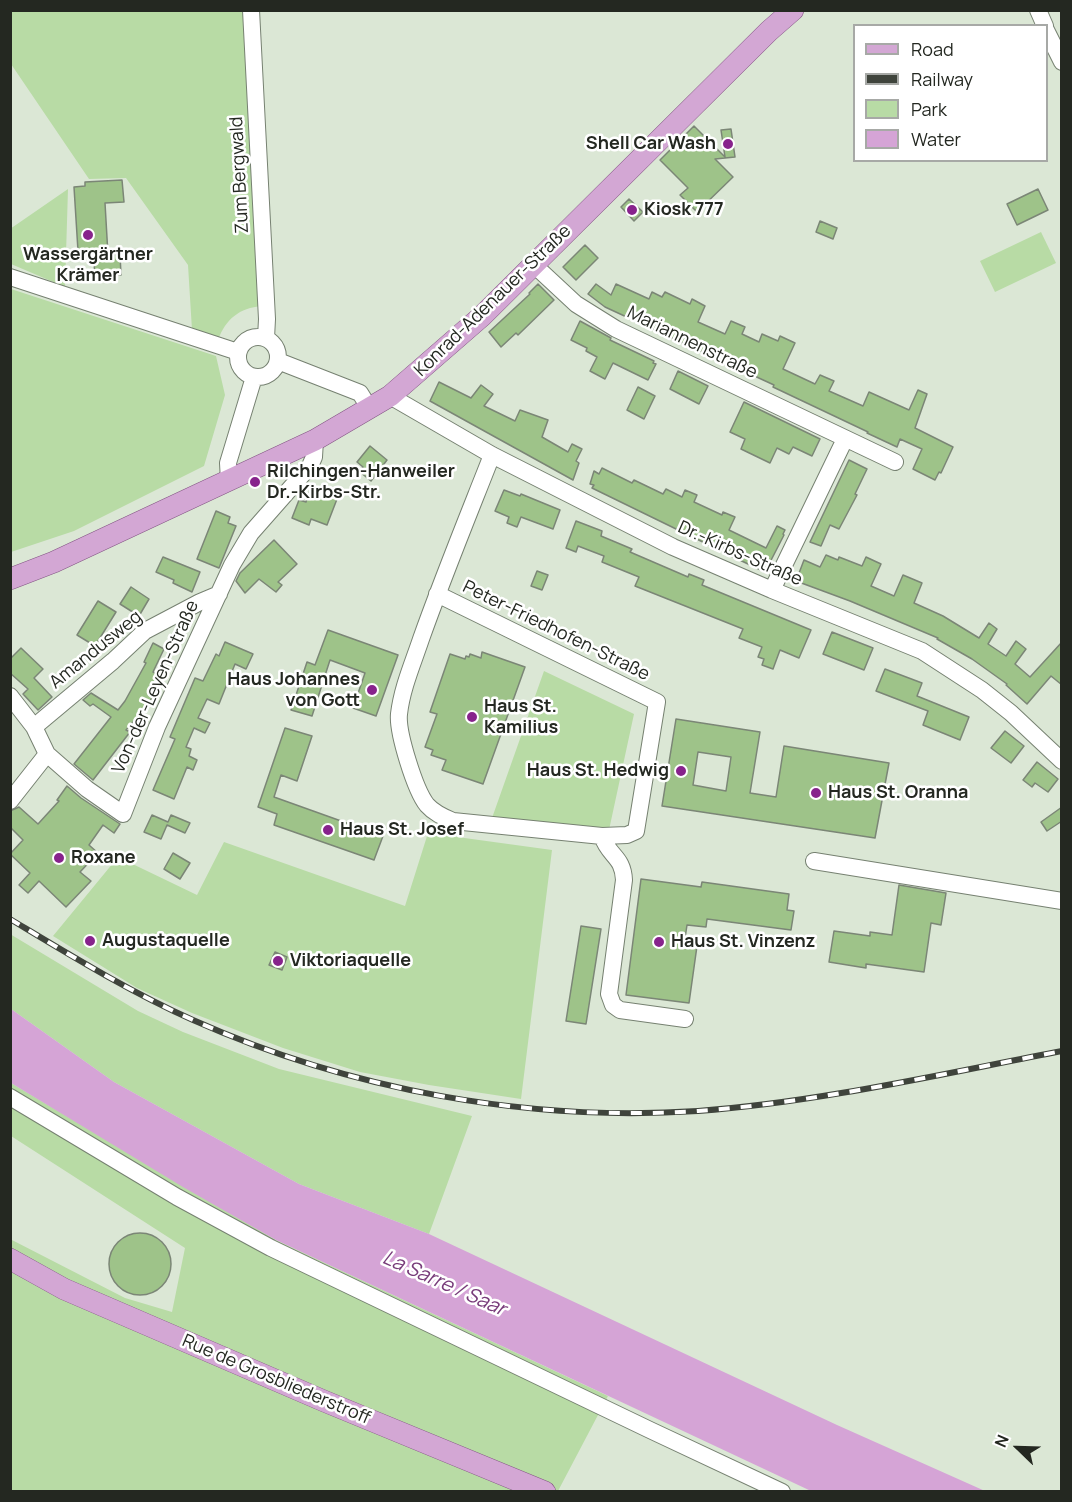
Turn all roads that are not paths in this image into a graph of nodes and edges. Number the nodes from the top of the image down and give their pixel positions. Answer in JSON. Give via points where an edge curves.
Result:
{"nodes":[{"id":1,"x":251,"y":10,"type":"edge"},
{"id":2,"x":793,"y":10,"type":"edge"},
{"id":3,"x":1038,"y":10,"type":"edge"},
{"id":4,"x":1044,"y":24,"type":"edge"},
{"id":5,"x":1048,"y":32,"type":"edge"},
{"id":6,"x":1060,"y":56,"type":"edge"},
{"id":7,"x":533,"y":264,"type":"junction"},
{"id":8,"x":10,"y":277,"type":"edge"},
{"id":9,"x":266,"y":338,"type":"junction"},
{"id":10,"x":238,"y":352,"type":"junction"},
{"id":11,"x":278,"y":361,"type":"junction"},
{"id":12,"x":254,"y":377,"type":"junction"},
{"id":13,"x":390,"y":396,"type":"junction"},
{"id":14,"x":367,"y":405,"type":"junction"},
{"id":15,"x":845,"y":439,"type":"junction"},
{"id":16,"x":315,"y":440,"type":"junction"},
{"id":17,"x":492,"y":455,"type":"junction"},
{"id":18,"x":895,"y":462,"type":"dead end"},
{"id":19,"x":229,"y":481,"type":"junction"},
{"id":20,"x":10,"y":579,"type":"edge"},
{"id":21,"x":772,"y":590,"type":"junction"},
{"id":22,"x":219,"y":594,"type":"junction"},
{"id":23,"x":437,"y":594,"type":"junction"},
{"id":24,"x":10,"y":696,"type":"edge"},
{"id":25,"x":34,"y":727,"type":"junction"},
{"id":26,"x":47,"y":754,"type":"junction"},
{"id":27,"x":1062,"y":761,"type":"edge"},
{"id":28,"x":10,"y":801,"type":"edge"},
{"id":29,"x":602,"y":836,"type":"junction"},
{"id":30,"x":814,"y":861,"type":"dead end"},
{"id":31,"x":1062,"y":901,"type":"edge"},
{"id":32,"x":685,"y":1019,"type":"dead end"},
{"id":33,"x":10,"y":1097,"type":"edge"},
{"id":34,"x":10,"y":1259,"type":"edge"},
{"id":35,"x":546,"y":1491,"type":"edge"},
{"id":36,"x":782,"y":1491,"type":"edge"}],
"edges":[{"from":1,"to":9,"type":"street","name":"Zum Bergwald"},
{"from":2,"to":7,"type":"main road","name":"Konrad-Adenauer-Straße"},
{"from":3,"to":4,"type":"street"},
{"from":5,"to":6,"type":"street"},
{"from":7,"to":13,"type":"main road","name":"Konrad-Adenauer-Straße","via":[[482,316]]},
{"from":7,"to":15,"type":"street","name":"Mariannenstraße","via":[[598,319]]},
{"from":8,"to":10,"type":"street"},
{"from":9,"to":10,"type":"street","via":[[252,338]]},
{"from":9,"to":11,"type":"street","via":[[278,350]]},
{"from":10,"to":12,"type":"street","via":[[239,365]]},
{"from":11,"to":12,"type":"street","via":[[269,374]]},
{"from":11,"to":14,"type":"street","via":[[360,393]]},
{"from":12,"to":19,"type":"street","via":[[228,463]]},
{"from":13,"to":14,"type":"main road","name":"Konrad-Adenauer-Straße"},
{"from":13,"to":17,"type":"street","name":"Dr.-Kirbs-Straße"},
{"from":14,"to":16,"type":"main road","name":"Konrad-Adenauer-Straße"},
{"from":15,"to":18,"type":"street","name":"Mariannenstraße"},
{"from":15,"to":21,"type":"street"},
{"from":16,"to":19,"type":"main road","name":"Konrad-Adenauer-Straße"},
{"from":16,"to":22,"type":"street","name":"Von-der-Leyen-Straße","via":[[310,466],[251,533]]},
{"from":17,"to":21,"type":"street","name":"Dr.-Kirbs-Straße","via":[[673,547]]},
{"from":17,"to":23,"type":"street","name":"Peter-Friedhofen-Straße"},
{"from":19,"to":20,"type":"main road","name":"Konrad-Adenauer-Straße"},
{"from":21,"to":27,"type":"street","name":"Dr.-Kirbs-Straße","via":[[922,651],[982,690]]},
{"from":22,"to":25,"type":"street","name":"Amandusweg","via":[[145,631]]},
{"from":22,"to":26,"type":"street","name":"Von-der-Leyen-Straße","via":[[158,726],[123,814]]},
{"from":23,"to":29,"type":"street","name":"Peter-Friedhofen-Straße","via":[[399,715],[403,745],[426,804],[453,821]]},
{"from":23,"to":29,"type":"street","name":"Peter-Friedhofen-Straße","via":[[657,702],[636,831]]},
{"from":24,"to":25,"type":"street","name":"Von-der-Leyen-Straße"},
{"from":25,"to":26,"type":"street","name":"Von-der-Leyen-Straße"},
{"from":26,"to":28,"type":"street"},
{"from":29,"to":32,"type":"street","via":[[623,867],[624,880],[609,994],[613,1005],[620,1010]]},
{"from":30,"to":31,"type":"street"},
{"from":33,"to":36,"type":"street","via":[[271,1248]]},
{"from":34,"to":35,"type":"main road","name":"Rue de Grosbliederstroff","via":[[74,1293]]}]}
